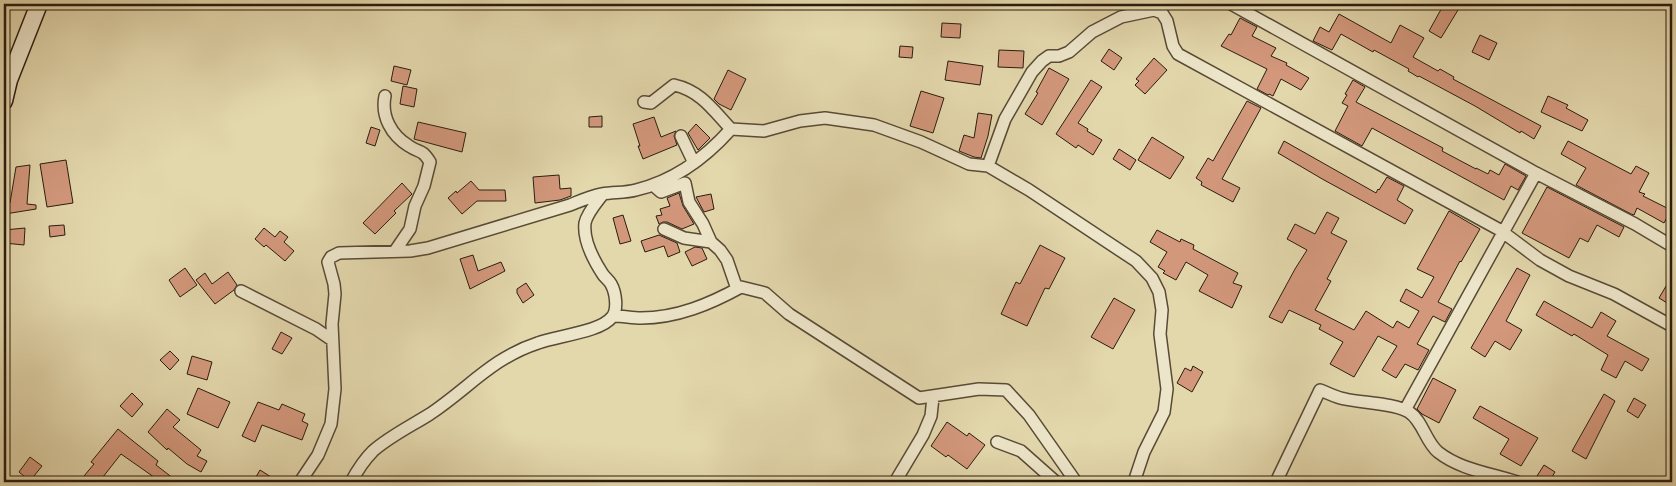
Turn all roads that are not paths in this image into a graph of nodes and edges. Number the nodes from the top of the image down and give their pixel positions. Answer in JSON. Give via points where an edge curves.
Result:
{"nodes":[{"id":1,"x":39,"y":4,"type":"edge"},
{"id":2,"x":1231,"y":4,"type":"edge"},
{"id":3,"x":6,"y":76,"type":"edge"},
{"id":4,"x":385,"y":96,"type":"dead end"},
{"id":5,"x":4,"y":102,"type":"edge"},
{"id":6,"x":644,"y":102,"type":"dead end"},
{"id":7,"x":732,"y":129,"type":"junction"},
{"id":8,"x":682,"y":136,"type":"dead end"},
{"id":9,"x":694,"y":162,"type":"junction"},
{"id":10,"x":988,"y":166,"type":"junction"},
{"id":11,"x":1536,"y":174,"type":"junction"},
{"id":12,"x":652,"y":185,"type":"junction"},
{"id":13,"x":603,"y":194,"type":"junction"},
{"id":14,"x":664,"y":229,"type":"dead end"},
{"id":15,"x":1502,"y":232,"type":"junction"},
{"id":16,"x":711,"y":242,"type":"junction"},
{"id":17,"x":1672,"y":246,"type":"edge"},
{"id":18,"x":395,"y":252,"type":"junction"},
{"id":19,"x":737,"y":289,"type":"junction"},
{"id":20,"x":241,"y":291,"type":"dead end"},
{"id":21,"x":614,"y":316,"type":"junction"},
{"id":22,"x":1672,"y":326,"type":"edge"},
{"id":23,"x":332,"y":340,"type":"junction"},
{"id":24,"x":933,"y":397,"type":"junction"},
{"id":25,"x":1405,"y":410,"type":"junction"},
{"id":26,"x":997,"y":442,"type":"dead end"},
{"id":27,"x":300,"y":482,"type":"edge"},
{"id":28,"x":351,"y":482,"type":"edge"},
{"id":29,"x":895,"y":482,"type":"edge"},
{"id":30,"x":1056,"y":482,"type":"edge"},
{"id":31,"x":1076,"y":482,"type":"edge"},
{"id":32,"x":1134,"y":482,"type":"edge"},
{"id":33,"x":1276,"y":482,"type":"edge"},
{"id":34,"x":1516,"y":482,"type":"edge"}],
"edges":[{"from":1,"to":3,"type":"street"},
{"from":2,"to":11,"type":"street"},
{"from":3,"to":5,"type":"street"},
{"from":4,"to":18,"type":"street","via":[[387,123],[408,146],[424,152],[430,162],[410,229]]},
{"from":6,"to":7,"type":"street","via":[[651,103],[674,86],[683,87],[699,95]]},
{"from":7,"to":9,"type":"street"},
{"from":7,"to":10,"type":"street","via":[[764,131],[825,118],[874,125],[969,164]]},
{"from":8,"to":9,"type":"street"},
{"from":9,"to":12,"type":"street"},
{"from":10,"to":15,"type":"street","via":[[1005,119],[1032,72],[1042,61],[1069,52],[1092,32],[1121,18],[1154,10],[1167,21],[1178,54]]},
{"from":10,"to":32,"type":"street","via":[[1136,261],[1152,278],[1159,292],[1167,390],[1164,412],[1144,452]]},
{"from":11,"to":15,"type":"street"},
{"from":11,"to":17,"type":"street"},
{"from":12,"to":13,"type":"street"},
{"from":12,"to":16,"type":"street","via":[[661,192],[685,183],[689,202]]},
{"from":13,"to":18,"type":"street","via":[[428,248]]},
{"from":13,"to":21,"type":"street","via":[[586,221],[585,230],[593,258],[611,285],[616,300]]},
{"from":14,"to":16,"type":"street","via":[[684,238]]},
{"from":15,"to":22,"type":"street","via":[[1540,260],[1614,294]]},
{"from":15,"to":25,"type":"street"},
{"from":16,"to":19,"type":"street","via":[[727,260]]},
{"from":18,"to":23,"type":"street","via":[[338,253],[331,257],[328,262],[335,294]]},
{"from":19,"to":21,"type":"street","via":[[681,313],[642,318]]},
{"from":19,"to":24,"type":"street","via":[[741,287],[765,293],[789,314],[919,398]]},
{"from":20,"to":23,"type":"street"},
{"from":21,"to":28,"type":"street","via":[[606,323],[585,331],[538,342],[501,359],[431,413],[373,452]]},
{"from":23,"to":27,"type":"street","via":[[335,389],[331,424],[318,454]]},
{"from":24,"to":29,"type":"street","via":[[931,416],[923,435]]},
{"from":24,"to":31,"type":"street","via":[[979,390],[1006,390],[1029,415]]},
{"from":25,"to":33,"type":"street","via":[[1343,399],[1320,390]]},
{"from":25,"to":34,"type":"street","via":[[1416,418],[1438,452],[1460,465]]},
{"from":26,"to":30,"type":"street","via":[[1021,451]]}]}
